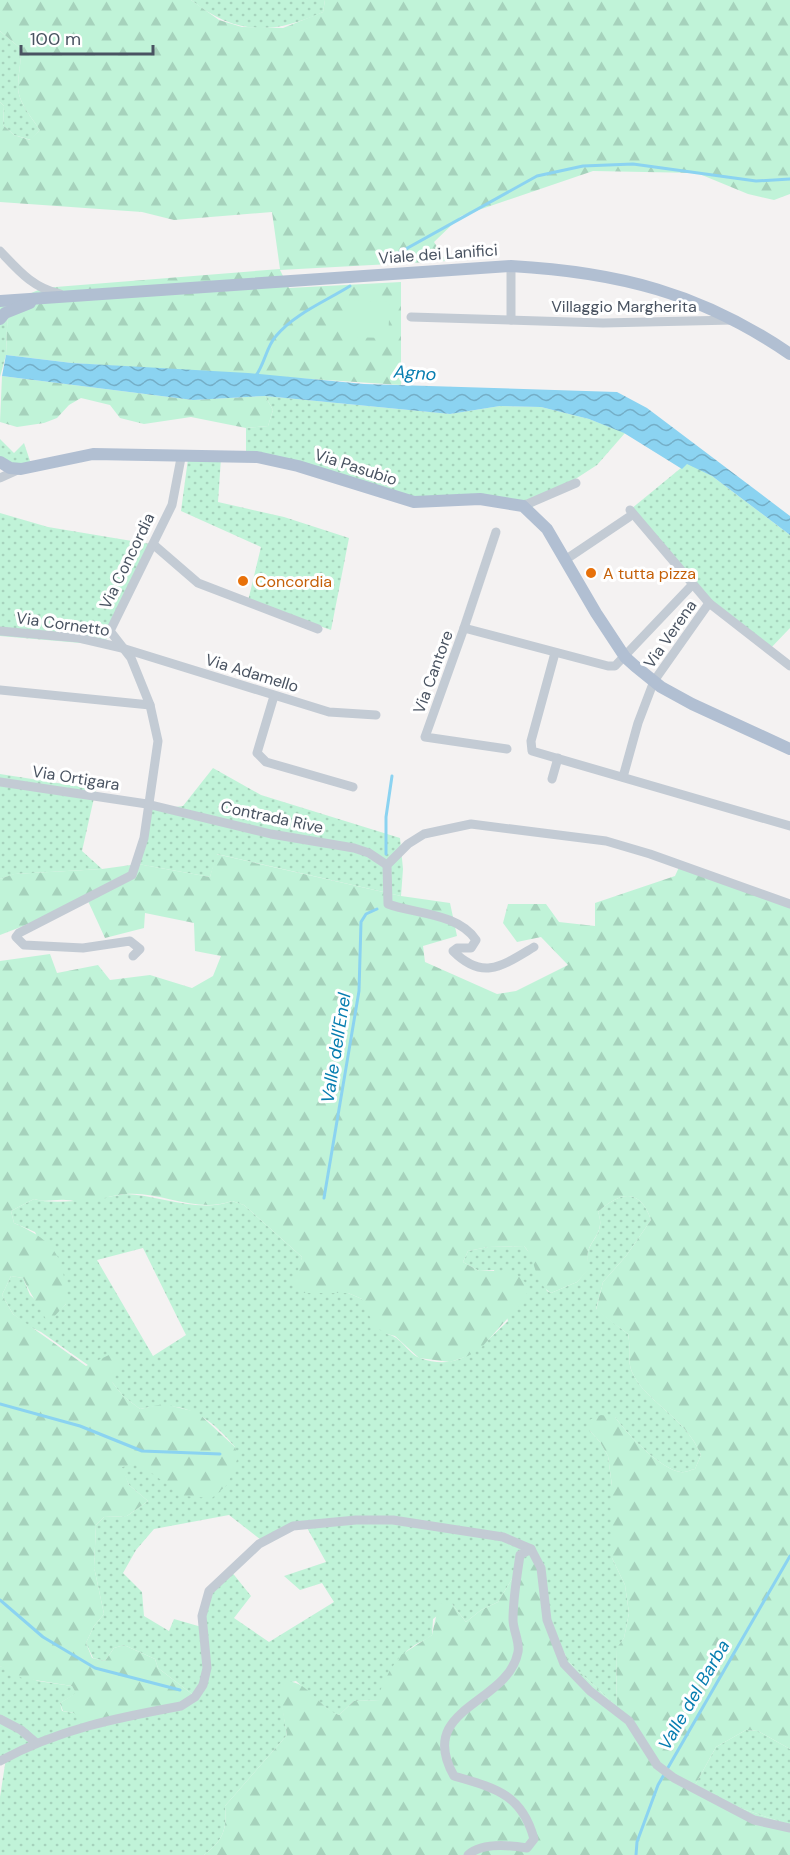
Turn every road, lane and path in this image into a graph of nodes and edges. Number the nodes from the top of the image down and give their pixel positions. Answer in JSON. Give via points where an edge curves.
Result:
{"nodes":[{"id":1,"x":0,"y":252,"type":"edge"},
{"id":2,"x":511,"y":266,"type":"junction"},
{"id":3,"x":27,"y":279,"type":"junction"},
{"id":4,"x":71,"y":297,"type":"junction"},
{"id":5,"x":30,"y":298,"type":"junction"},
{"id":6,"x":0,"y":302,"type":"edge"},
{"id":7,"x":411,"y":317,"type":"dead end"},
{"id":8,"x":0,"y":319,"type":"edge"},
{"id":9,"x":511,"y":320,"type":"junction"},
{"id":10,"x":738,"y":320,"type":"junction"},
{"id":11,"x":790,"y":354,"type":"edge"},
{"id":12,"x":181,"y":458,"type":"junction"},
{"id":13,"x":0,"y":462,"type":"edge"},
{"id":14,"x":21,"y":469,"type":"junction"},
{"id":15,"x":0,"y":478,"type":"edge"},
{"id":16,"x":576,"y":483,"type":"dead end"},
{"id":17,"x":523,"y":506,"type":"junction"},
{"id":18,"x":496,"y":532,"type":"dead end"},
{"id":19,"x":154,"y":545,"type":"junction"},
{"id":20,"x":565,"y":560,"type":"junction"},
{"id":21,"x":693,"y":584,"type":"junction"},
{"id":22,"x":710,"y":603,"type":"junction"},
{"id":23,"x":465,"y":628,"type":"junction"},
{"id":24,"x":318,"y":629,"type":"dead end"},
{"id":25,"x":0,"y":631,"type":"edge"},
{"id":26,"x":122,"y":648,"type":"junction"},
{"id":27,"x":555,"y":653,"type":"junction"},
{"id":28,"x":625,"y":657,"type":"junction"},
{"id":29,"x":790,"y":666,"type":"edge"},
{"id":30,"x":654,"y":681,"type":"junction"},
{"id":31,"x":0,"y":690,"type":"edge"},
{"id":32,"x":274,"y":696,"type":"junction"},
{"id":33,"x":150,"y":705,"type":"junction"},
{"id":34,"x":376,"y":715,"type":"dead end"},
{"id":35,"x":507,"y":749,"type":"dead end"},
{"id":36,"x":790,"y":749,"type":"edge"},
{"id":37,"x":558,"y":758,"type":"junction"},
{"id":38,"x":623,"y":777,"type":"junction"},
{"id":39,"x":552,"y":779,"type":"dead end"},
{"id":40,"x":0,"y":782,"type":"edge"},
{"id":41,"x":352,"y":787,"type":"dead end"},
{"id":42,"x":147,"y":804,"type":"junction"},
{"id":43,"x":790,"y":826,"type":"edge"},
{"id":44,"x":387,"y":865,"type":"junction"},
{"id":45,"x":790,"y":904,"type":"edge"},
{"id":46,"x":534,"y":947,"type":"dead end"},
{"id":47,"x":139,"y":952,"type":"dead end"},
{"id":48,"x":531,"y":1549,"type":"junction"},
{"id":49,"x":0,"y":1719,"type":"edge"},
{"id":50,"x":35,"y":1742,"type":"junction"},
{"id":51,"x":0,"y":1761,"type":"edge"},
{"id":52,"x":790,"y":1828,"type":"edge"},
{"id":53,"x":468,"y":1855,"type":"edge"}],
"edges":[{"from":1,"to":3,"type":"street"},
{"from":2,"to":4,"type":"main road","name":"Viale dei Lanifici"},
{"from":2,"to":9,"type":"street"},
{"from":2,"to":10,"type":"main road","name":"Viale dei Lanifici","via":[[564,269],[648,284]]},
{"from":3,"to":4,"type":"street","via":[[42,290]]},
{"from":3,"to":5,"type":"street"},
{"from":4,"to":5,"type":"main road","name":"Viale dei Lanifici"},
{"from":4,"to":8,"type":"main road","name":"Viale dei Lanifici","via":[[21,305]]},
{"from":5,"to":6,"type":"main road","name":"Viale dei Lanifici"},
{"from":7,"to":9,"type":"street","name":"Villaggio Margherita"},
{"from":9,"to":10,"type":"street","name":"Villaggio Margherita"},
{"from":10,"to":11,"type":"main road","name":"Viale dei Lanifici"},
{"from":12,"to":14,"type":"main road","name":"Via Pasubio","via":[[93,454]]},
{"from":12,"to":17,"type":"main road","name":"Via Pasubio","via":[[257,457],[414,502],[480,499]]},
{"from":12,"to":19,"type":"street","name":"Via Concordia","via":[[172,505]]},
{"from":13,"to":14,"type":"main road"},
{"from":14,"to":15,"type":"street"},
{"from":16,"to":17,"type":"street"},
{"from":17,"to":20,"type":"main road","via":[[547,529]]},
{"from":18,"to":23,"type":"street"},
{"from":19,"to":24,"type":"street","via":[[198,583]]},
{"from":19,"to":26,"type":"street","name":"Via Concordia","via":[[131,583],[110,631]]},
{"from":20,"to":21,"type":"street","via":[[630,514]]},
{"from":20,"to":28,"type":"main road"},
{"from":21,"to":22,"type":"street"},
{"from":21,"to":28,"type":"street"},
{"from":22,"to":29,"type":"street"},
{"from":22,"to":30,"type":"street","name":"Via Verena"},
{"from":23,"to":27,"type":"street","name":"Via Cantore"},
{"from":23,"to":35,"type":"street","name":"Via Cantore","via":[[425,737]]},
{"from":25,"to":26,"type":"street","name":"Via Cornetto","via":[[79,638]]},
{"from":26,"to":32,"type":"street","name":"Via Adamello"},
{"from":26,"to":33,"type":"street","name":"Via Concordia","via":[[131,658]]},
{"from":27,"to":28,"type":"street","name":"Via Cantore","via":[[608,666],[615,666]]},
{"from":27,"to":37,"type":"street","via":[[531,741],[532,750]]},
{"from":28,"to":30,"type":"main road"},
{"from":30,"to":36,"type":"main road","via":[[717,717]]},
{"from":30,"to":38,"type":"street","name":"Via Verena"},
{"from":31,"to":33,"type":"street"},
{"from":32,"to":34,"type":"street","name":"Via Adamello","via":[[329,712]]},
{"from":32,"to":41,"type":"street","via":[[257,753],[266,762]]},
{"from":33,"to":42,"type":"street","name":"Via Concordia","via":[[158,741]]},
{"from":37,"to":38,"type":"street"},
{"from":37,"to":39,"type":"street"},
{"from":38,"to":43,"type":"street"},
{"from":40,"to":42,"type":"street","name":"Via Ortigara"},
{"from":42,"to":44,"type":"street","name":"Contrada Rive","via":[[271,834],[354,848]]},
{"from":42,"to":47,"type":"street","name":"Via Concordia","via":[[144,838],[132,875],[16,937],[24,945],[83,948],[130,941]]},
{"from":44,"to":45,"type":"street","via":[[424,834],[471,824],[606,841]]},
{"from":44,"to":46,"type":"street","via":[[388,904],[441,918],[471,932],[475,945],[453,951],[478,969],[489,969]]},
{"from":48,"to":50,"type":"street","via":[[503,1537],[393,1520],[293,1526],[260,1544],[209,1591],[202,1616],[207,1668],[195,1698],[181,1706],[72,1729]]},
{"from":48,"to":52,"type":"street","via":[[541,1568],[547,1620],[564,1665],[629,1721],[657,1765],[674,1778],[754,1820]]},
{"from":48,"to":53,"type":"street","via":[[520,1555],[517,1576],[513,1621],[518,1651],[504,1680],[474,1701],[450,1726],[443,1743],[446,1762],[454,1776],[509,1796],[530,1823],[534,1839],[527,1848],[504,1844]]},
{"from":49,"to":50,"type":"street"},
{"from":50,"to":51,"type":"street"}]}
